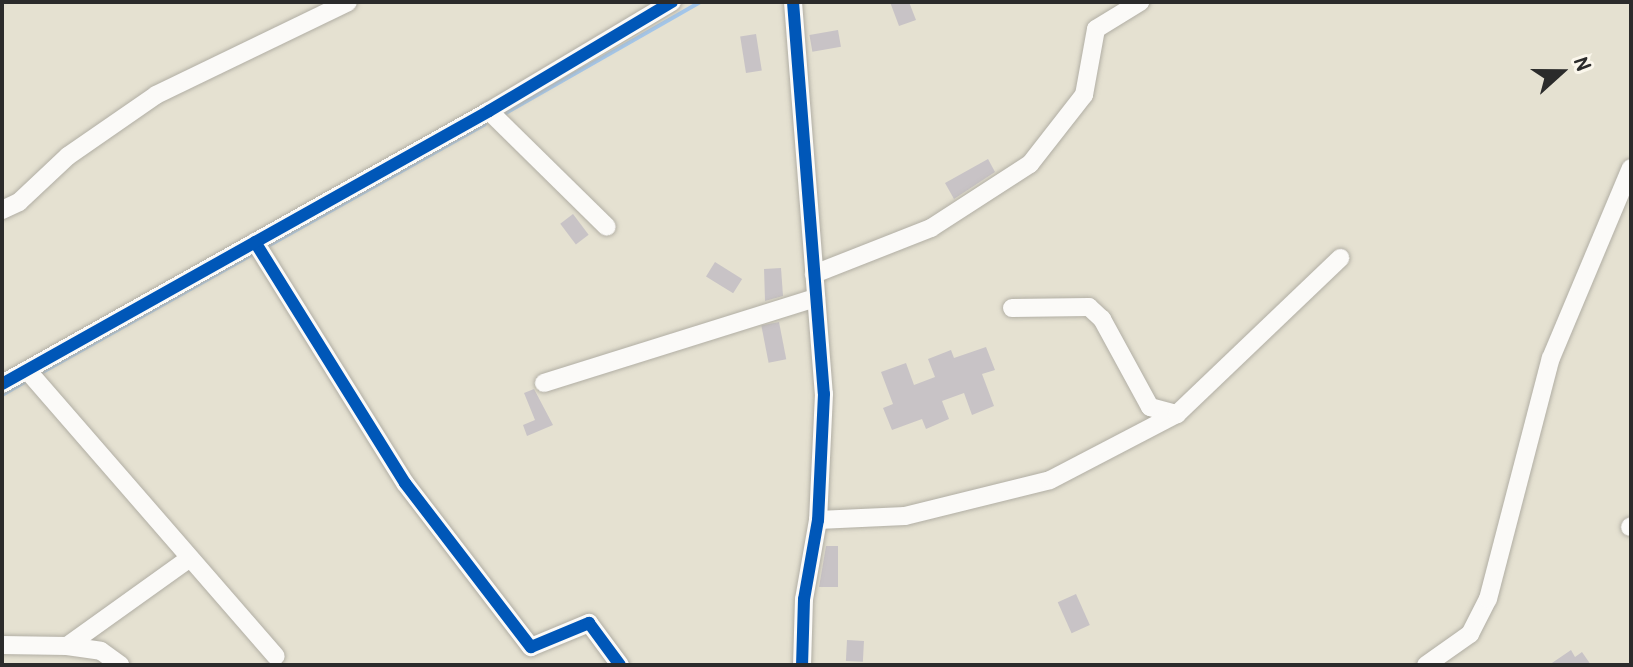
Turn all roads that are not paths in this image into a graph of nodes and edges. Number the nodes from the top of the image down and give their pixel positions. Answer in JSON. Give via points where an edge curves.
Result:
{"nodes":[{"id":1,"x":348,"y":2,"type":"edge"},
{"id":2,"x":672,"y":2,"type":"edge"},
{"id":3,"x":793,"y":2,"type":"edge"},
{"id":4,"x":1140,"y":2,"type":"edge"},
{"id":5,"x":489,"y":111,"type":"junction"},
{"id":6,"x":1631,"y":168,"type":"edge"},
{"id":7,"x":2,"y":210,"type":"edge"},
{"id":8,"x":607,"y":227,"type":"dead end"},
{"id":9,"x":258,"y":248,"type":"junction"},
{"id":10,"x":1340,"y":258,"type":"dead end"},
{"id":11,"x":814,"y":274,"type":"junction"},
{"id":12,"x":816,"y":298,"type":"junction"},
{"id":13,"x":1012,"y":308,"type":"dead end"},
{"id":14,"x":31,"y":375,"type":"junction"},
{"id":15,"x":4,"y":380,"type":"edge"},
{"id":16,"x":544,"y":383,"type":"dead end"},
{"id":17,"x":1177,"y":414,"type":"junction"},
{"id":18,"x":818,"y":520,"type":"junction"},
{"id":19,"x":190,"y":558,"type":"junction"},
{"id":20,"x":2,"y":645,"type":"edge"},
{"id":21,"x":67,"y":646,"type":"junction"},
{"id":22,"x":276,"y":656,"type":"dead end"},
{"id":23,"x":120,"y":665,"type":"edge"},
{"id":24,"x":620,"y":665,"type":"edge"},
{"id":25,"x":802,"y":665,"type":"edge"},
{"id":26,"x":1426,"y":665,"type":"edge"}],
"edges":[{"from":1,"to":7,"type":"street","via":[[156,95]]},
{"from":2,"to":5,"type":"street"},
{"from":3,"to":11,"type":"street"},
{"from":4,"to":11,"type":"street","via":[[1096,29],[1084,95],[1030,164],[931,228]]},
{"from":5,"to":8,"type":"street"},
{"from":5,"to":9,"type":"street"},
{"from":6,"to":26,"type":"street","via":[[1551,358],[1488,599],[1470,634]]},
{"from":9,"to":14,"type":"street"},
{"from":9,"to":24,"type":"street","via":[[405,483],[531,647],[589,623]]},
{"from":10,"to":17,"type":"street"},
{"from":11,"to":12,"type":"street"},
{"from":12,"to":16,"type":"street"},
{"from":12,"to":18,"type":"street","via":[[824,394]]},
{"from":13,"to":17,"type":"street","via":[[1089,307],[1102,319],[1150,407]]},
{"from":14,"to":15,"type":"street"},
{"from":14,"to":19,"type":"street"},
{"from":17,"to":18,"type":"street","via":[[1050,480],[905,516]]},
{"from":18,"to":25,"type":"street","via":[[804,599]]},
{"from":19,"to":21,"type":"street"},
{"from":19,"to":22,"type":"street"},
{"from":20,"to":21,"type":"street"},
{"from":21,"to":23,"type":"street","via":[[101,651]]}]}
